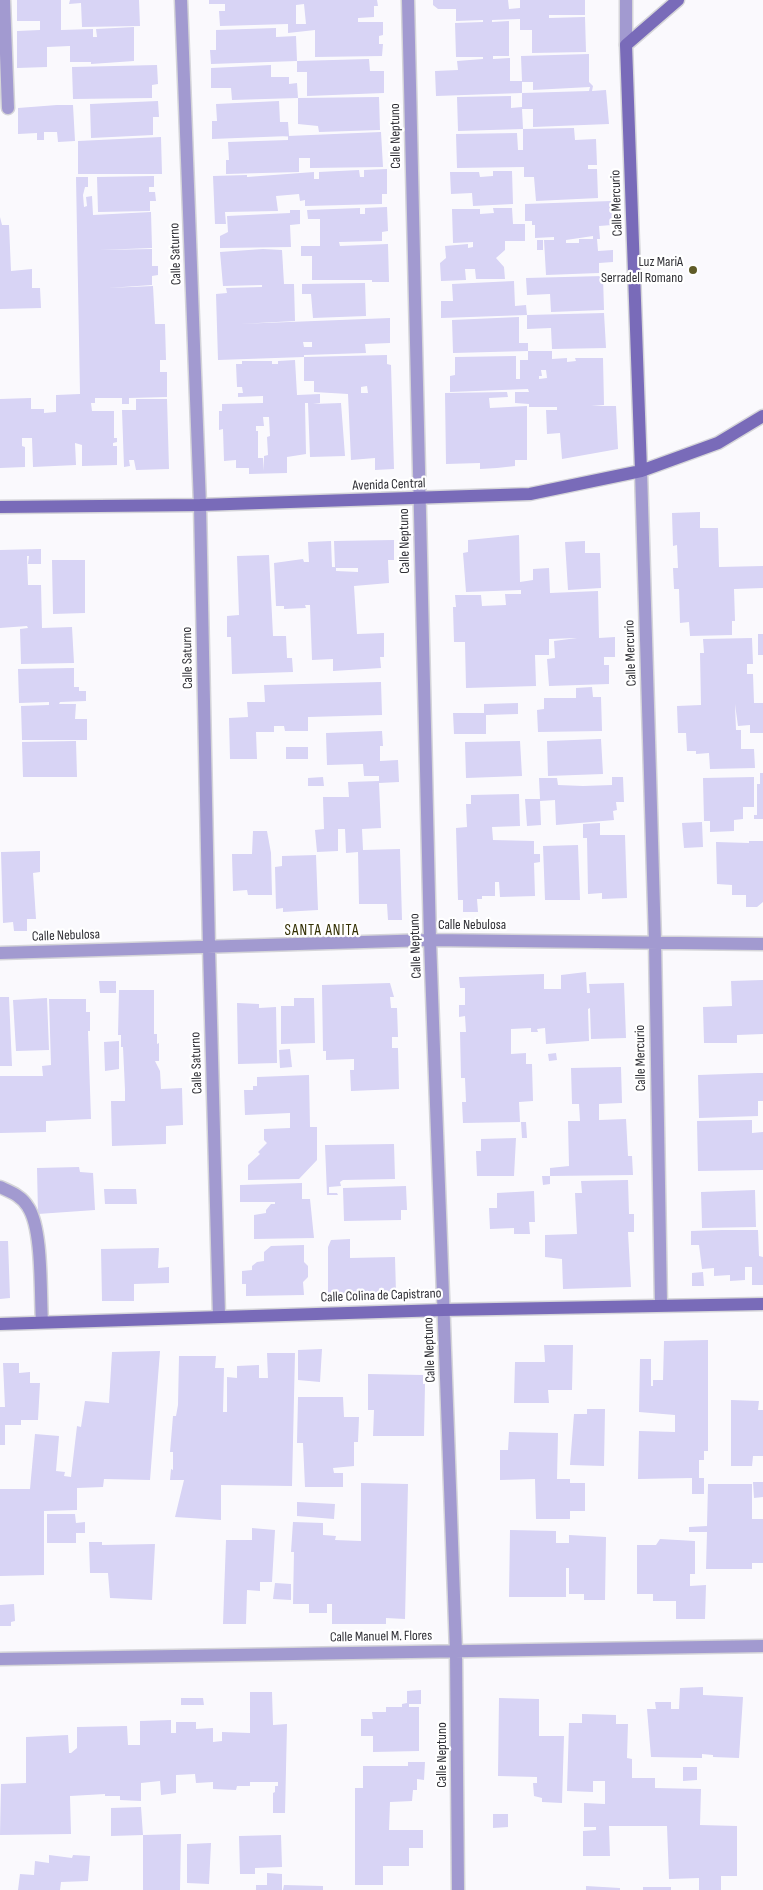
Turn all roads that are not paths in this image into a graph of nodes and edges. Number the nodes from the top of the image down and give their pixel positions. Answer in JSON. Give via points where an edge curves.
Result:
{"nodes":[{"id":1,"x":4,"y":0,"type":"edge"},
{"id":2,"x":181,"y":0,"type":"edge"},
{"id":3,"x":408,"y":0,"type":"edge"},
{"id":4,"x":626,"y":0,"type":"edge"},
{"id":5,"x":678,"y":0,"type":"edge"},
{"id":6,"x":626,"y":45,"type":"junction"},
{"id":7,"x":8,"y":108,"type":"dead end"},
{"id":8,"x":763,"y":416,"type":"edge"},
{"id":9,"x":641,"y":471,"type":"junction"},
{"id":10,"x":419,"y":499,"type":"junction"},
{"id":11,"x":200,"y":505,"type":"junction"},
{"id":12,"x":0,"y":507,"type":"edge"},
{"id":13,"x":430,"y":940,"type":"junction"},
{"id":14,"x":654,"y":942,"type":"junction"},
{"id":15,"x":763,"y":944,"type":"edge"},
{"id":16,"x":209,"y":947,"type":"junction"},
{"id":17,"x":0,"y":953,"type":"edge"},
{"id":18,"x":0,"y":1187,"type":"edge"},
{"id":19,"x":763,"y":1304,"type":"edge"},
{"id":20,"x":661,"y":1305,"type":"junction"},
{"id":21,"x":443,"y":1310,"type":"junction"},
{"id":22,"x":219,"y":1316,"type":"junction"},
{"id":23,"x":42,"y":1322,"type":"junction"},
{"id":24,"x":0,"y":1324,"type":"edge"},
{"id":25,"x":763,"y":1646,"type":"edge"},
{"id":26,"x":456,"y":1651,"type":"junction"},
{"id":27,"x":0,"y":1659,"type":"edge"},
{"id":28,"x":458,"y":1890,"type":"edge"}],
"edges":[{"from":1,"to":7,"type":"street"},
{"from":2,"to":11,"type":"street","name":"Calle Saturno"},
{"from":3,"to":10,"type":"street","name":"Calle Neptuno"},
{"from":4,"to":6,"type":"street","name":"Calle Mercurio"},
{"from":5,"to":6,"type":"street"},
{"from":6,"to":9,"type":"street","name":"Calle Mercurio"},
{"from":8,"to":9,"type":"street","name":"Avenida Central","via":[[718,443]]},
{"from":9,"to":10,"type":"street","name":"Avenida Central","via":[[530,494]]},
{"from":9,"to":14,"type":"street","name":"Calle Mercurio"},
{"from":10,"to":11,"type":"street","name":"Avenida Central"},
{"from":10,"to":13,"type":"street","name":"Calle Neptuno"},
{"from":11,"to":12,"type":"street","name":"Avenida Central"},
{"from":11,"to":16,"type":"street","name":"Calle Saturno"},
{"from":13,"to":14,"type":"street","name":"Calle Nebulosa"},
{"from":13,"to":16,"type":"street","name":"Calle Nebulosa"},
{"from":13,"to":21,"type":"street","name":"Calle Neptuno"},
{"from":14,"to":15,"type":"street","name":"Calle Nebulosa"},
{"from":14,"to":20,"type":"street","name":"Calle Mercurio"},
{"from":16,"to":17,"type":"street","name":"Calle Nebulosa"},
{"from":16,"to":22,"type":"street","name":"Calle Saturno"},
{"from":18,"to":23,"type":"street","via":[[17,1195],[28,1207],[36,1225]]},
{"from":19,"to":20,"type":"street","name":"Calle Colina de Capistrano"},
{"from":20,"to":21,"type":"street","name":"Calle Colina de Capistrano"},
{"from":21,"to":22,"type":"street","name":"Calle Colina de Capistrano"},
{"from":21,"to":26,"type":"street","name":"Calle Neptuno"},
{"from":22,"to":23,"type":"street","name":"Calle Colina de Capistrano"},
{"from":23,"to":24,"type":"street","name":"Calle Colina de Capistrano"},
{"from":25,"to":26,"type":"street","name":"Calle Manuel M. Flores"},
{"from":26,"to":27,"type":"street","name":"Calle Manuel M. Flores"},
{"from":26,"to":28,"type":"street","name":"Calle Neptuno"}]}
